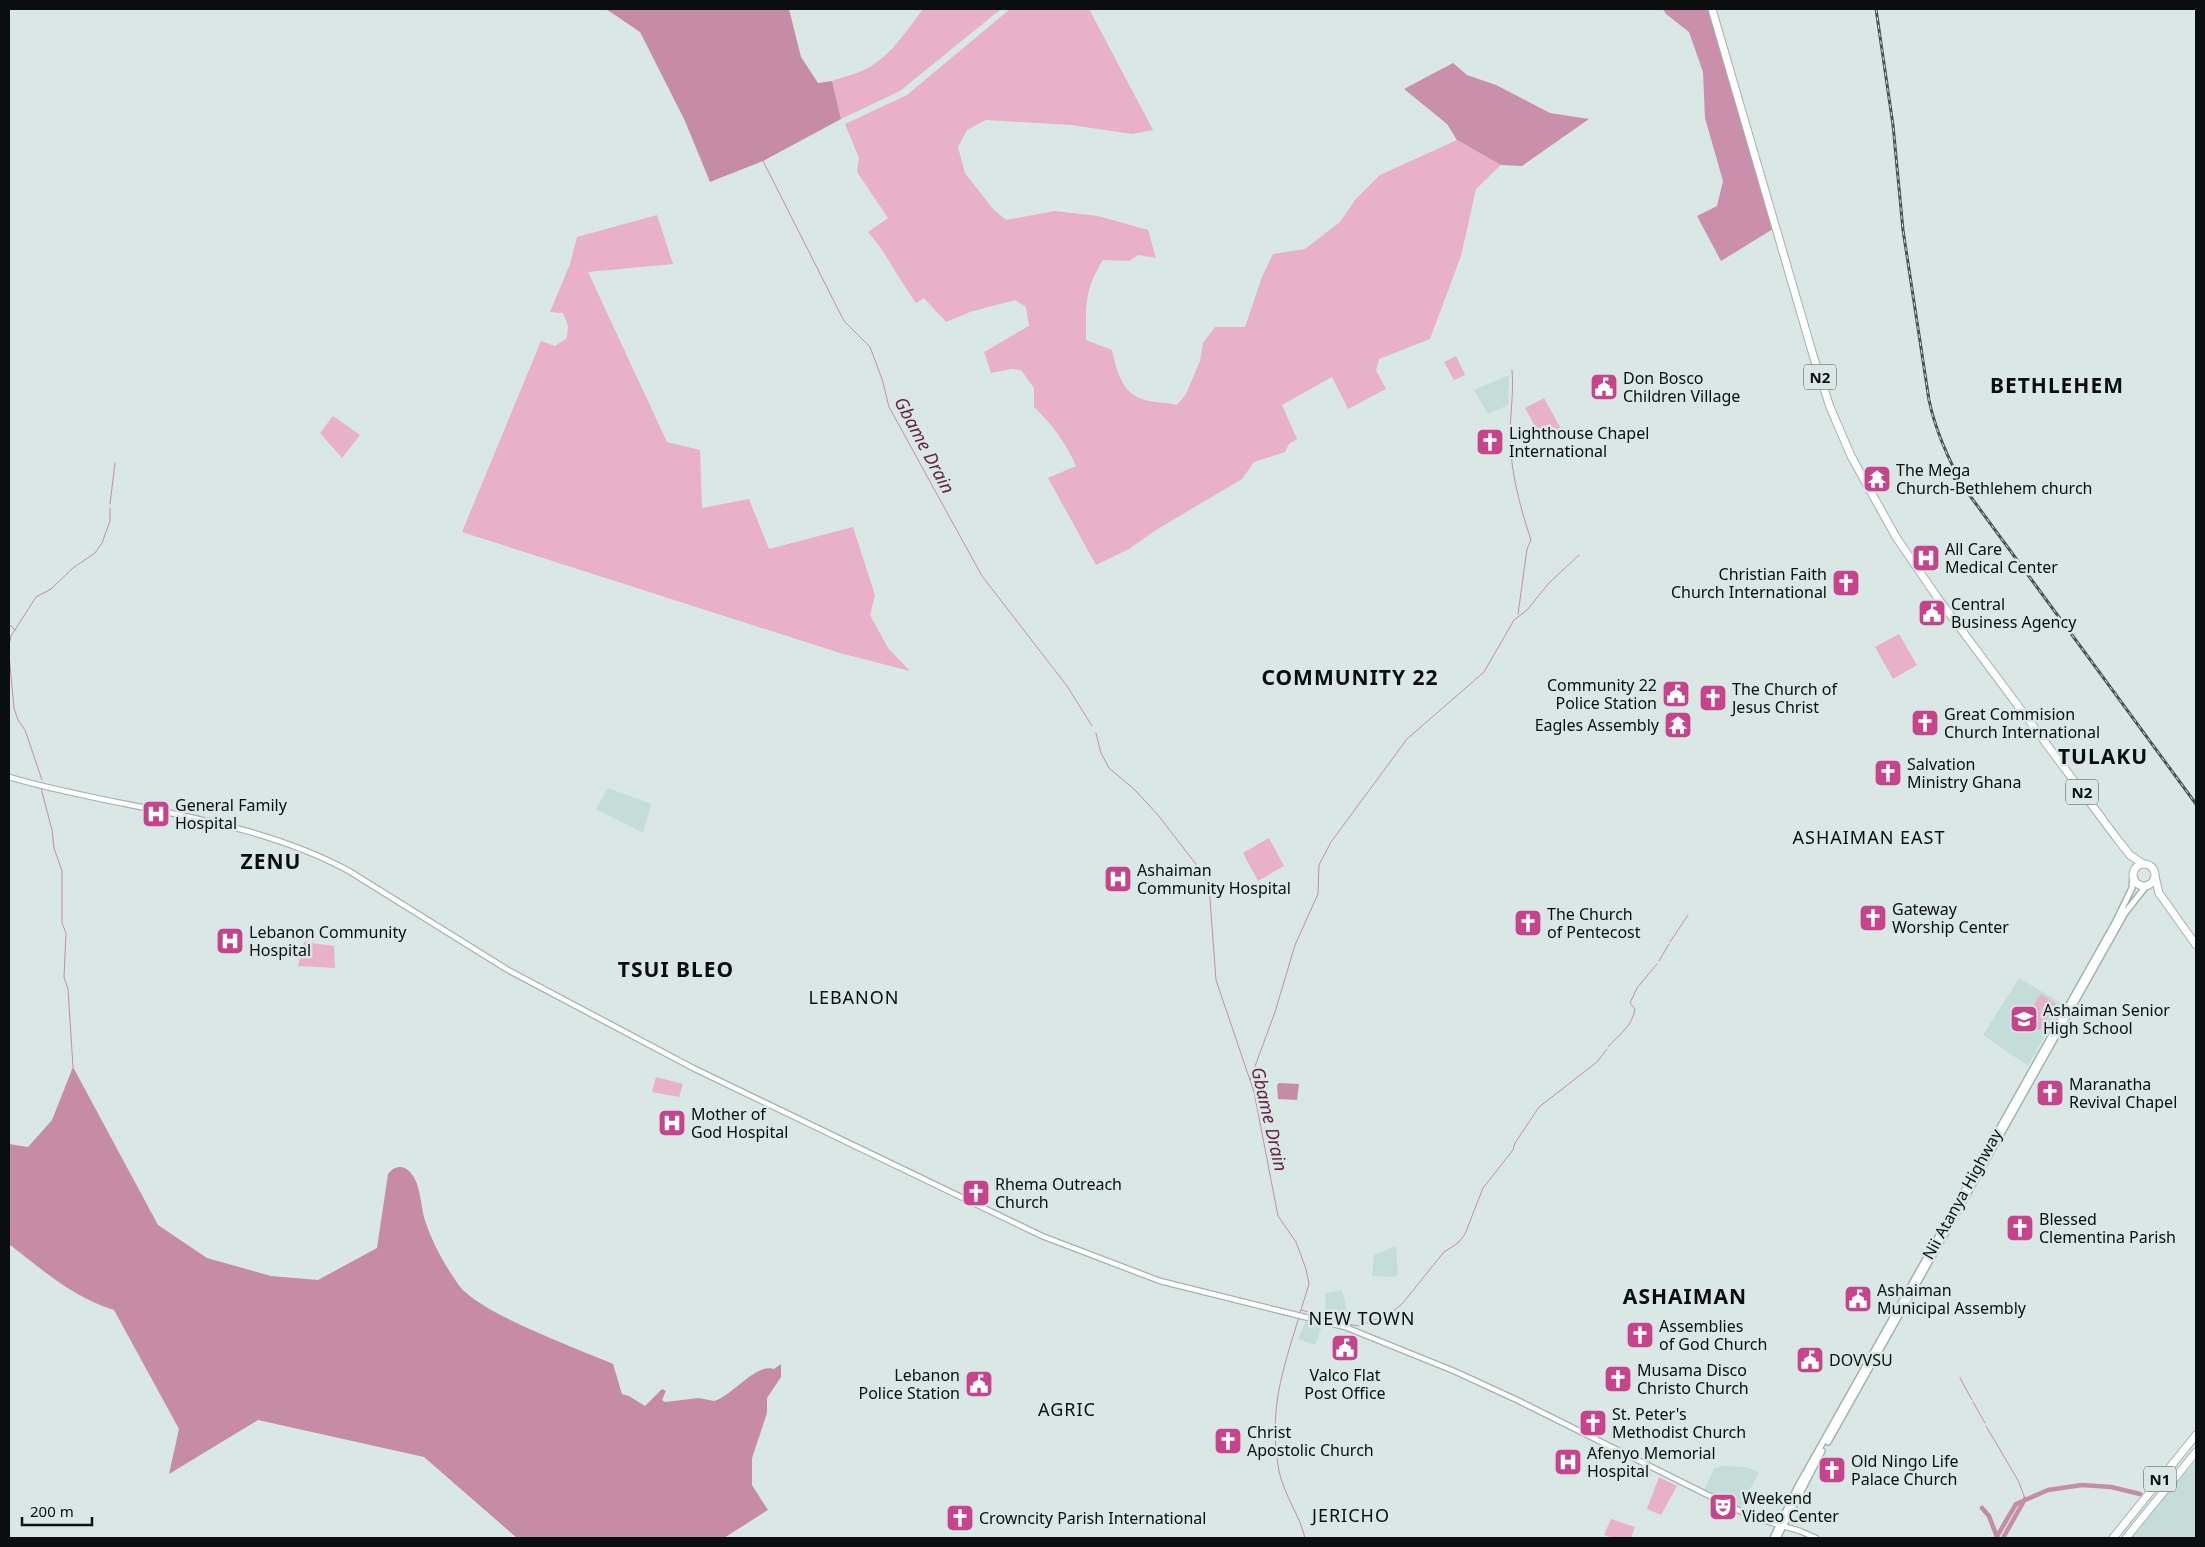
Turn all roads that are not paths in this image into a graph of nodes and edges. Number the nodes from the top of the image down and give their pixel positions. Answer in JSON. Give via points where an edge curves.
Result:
{"nodes":[{"id":1,"x":1712,"y":9,"type":"edge"},
{"id":2,"x":9,"y":777,"type":"edge"},
{"id":3,"x":2130,"y":855,"type":"junction"},
{"id":4,"x":2143,"y":864,"type":"junction"},
{"id":5,"x":2134,"y":874,"type":"junction"},
{"id":6,"x":2154,"y":876,"type":"junction"},
{"id":7,"x":2147,"y":885,"type":"junction"},
{"id":8,"x":2159,"y":893,"type":"junction"},
{"id":9,"x":2196,"y":946,"type":"edge"},
{"id":10,"x":2041,"y":1059,"type":"junction"},
{"id":11,"x":2196,"y":1435,"type":"edge"},
{"id":12,"x":2196,"y":1452,"type":"edge"},
{"id":13,"x":2124,"y":1524,"type":"junction"},
{"id":14,"x":1780,"y":1526,"type":"junction"},
{"id":15,"x":2132,"y":1531,"type":"junction"},
{"id":16,"x":1773,"y":1538,"type":"edge"},
{"id":17,"x":1777,"y":1538,"type":"edge"},
{"id":18,"x":1816,"y":1538,"type":"edge"},
{"id":19,"x":2113,"y":1538,"type":"edge"},
{"id":20,"x":2126,"y":1538,"type":"edge"}],
"edges":[{"from":1,"to":3,"type":"highway","number":"N2","via":[[1813,355],[1830,406],[1852,456],[1896,537],[1937,597],[2031,718]]},
{"from":2,"to":14,"type":"main road","via":[[261,835],[307,851],[350,871],[508,970],[693,1068],[1042,1236],[1160,1281],[1345,1328],[1454,1371],[1591,1435],[1710,1498]]},
{"from":3,"to":4,"type":"highway","number":"N2"},
{"from":3,"to":5,"type":"highway","number":"N2"},
{"from":4,"to":5,"type":"highway"},
{"from":4,"to":6,"type":"highway","number":"N2","via":[[2152,868]]},
{"from":5,"to":7,"type":"highway","number":"N2","via":[[2136,882]]},
{"from":5,"to":10,"type":"main road","name":"Nii Atanya Highway","via":[[2129,894],[2115,923]]},
{"from":6,"to":7,"type":"highway"},
{"from":6,"to":8,"type":"highway","number":"N2"},
{"from":7,"to":8,"type":"highway","number":"N2"},
{"from":7,"to":10,"type":"main road","via":[[2125,913]]},
{"from":8,"to":9,"type":"highway","number":"N2"},
{"from":10,"to":14,"type":"main road","name":"Nii Atanya Highway"},
{"from":11,"to":13,"type":"highway","number":"N1"},
{"from":12,"to":15,"type":"highway","number":"N1"},
{"from":13,"to":15,"type":"highway"},
{"from":13,"to":19,"type":"highway","number":"N1"},
{"from":14,"to":16,"type":"main road","name":"Nii Atanya Highway"},
{"from":14,"to":17,"type":"main road"},
{"from":14,"to":18,"type":"main road"},
{"from":15,"to":20,"type":"highway","number":"N1"}]}
